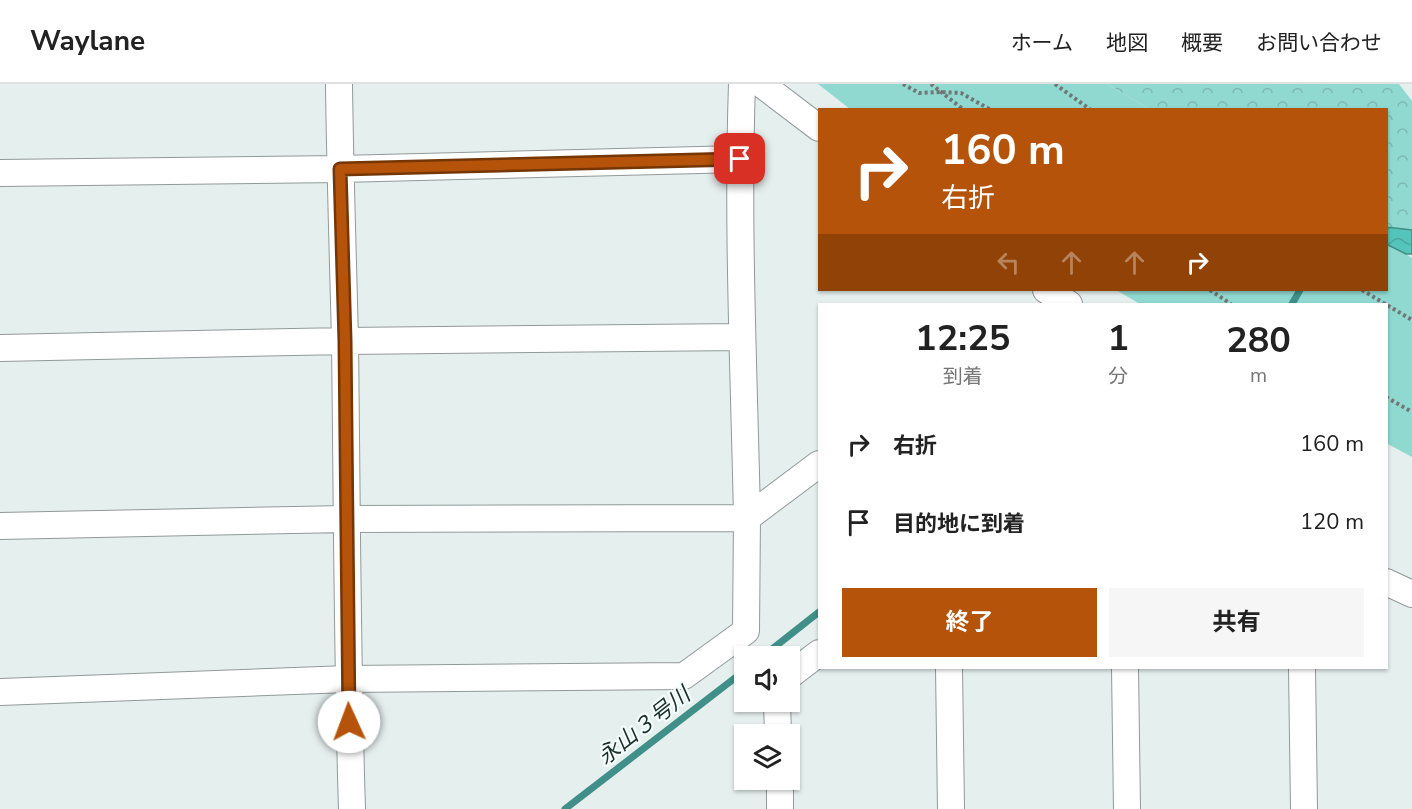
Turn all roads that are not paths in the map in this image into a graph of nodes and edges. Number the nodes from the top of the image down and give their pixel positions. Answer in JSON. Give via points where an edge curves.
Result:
{"nodes":[{"id":1,"x":339,"y":84,"type":"edge"},
{"id":2,"x":742,"y":84,"type":"edge"},
{"id":3,"x":761,"y":84,"type":"edge"},
{"id":4,"x":818,"y":127,"type":"edge"},
{"id":5,"x":740,"y":159,"type":"junction"},
{"id":6,"x":340,"y":169,"type":"junction"},
{"id":7,"x":0,"y":173,"type":"edge"},
{"id":8,"x":741,"y":337,"type":"junction"},
{"id":9,"x":345,"y":341,"type":"junction"},
{"id":10,"x":0,"y":348,"type":"edge"},
{"id":11,"x":818,"y":465,"type":"edge"},
{"id":12,"x":747,"y":518,"type":"junction"},
{"id":13,"x":346,"y":519,"type":"junction"},
{"id":14,"x":0,"y":526,"type":"edge"},
{"id":15,"x":1388,"y":583,"type":"edge"},
{"id":16,"x":1412,"y":594,"type":"edge"},
{"id":17,"x":818,"y":654,"type":"edge"},
{"id":18,"x":800,"y":668,"type":"edge"},
{"id":19,"x":949,"y":669,"type":"edge"},
{"id":20,"x":1125,"y":669,"type":"edge"},
{"id":21,"x":1302,"y":669,"type":"edge"},
{"id":22,"x":348,"y":679,"type":"junction"},
{"id":23,"x":0,"y":692,"type":"edge"},
{"id":24,"x":780,"y":790,"type":"edge"},
{"id":25,"x":352,"y":809,"type":"edge"},
{"id":26,"x":780,"y":809,"type":"edge"},
{"id":27,"x":951,"y":809,"type":"edge"},
{"id":28,"x":1127,"y":809,"type":"edge"},
{"id":29,"x":1304,"y":809,"type":"edge"}],
"edges":[{"from":1,"to":6,"type":"street"},
{"from":2,"to":5,"type":"street"},
{"from":3,"to":4,"type":"street"},
{"from":5,"to":6,"type":"street"},
{"from":5,"to":8,"type":"street"},
{"from":6,"to":7,"type":"street"},
{"from":6,"to":9,"type":"street"},
{"from":8,"to":9,"type":"street"},
{"from":8,"to":12,"type":"street"},
{"from":9,"to":10,"type":"street"},
{"from":9,"to":13,"type":"street"},
{"from":11,"to":12,"type":"street"},
{"from":12,"to":13,"type":"street"},
{"from":12,"to":22,"type":"street","via":[[746,631],[684,676]]},
{"from":13,"to":14,"type":"street"},
{"from":13,"to":22,"type":"street"},
{"from":15,"to":16,"type":"street"},
{"from":17,"to":18,"type":"street"},
{"from":19,"to":27,"type":"street"},
{"from":20,"to":28,"type":"street"},
{"from":21,"to":29,"type":"street"},
{"from":22,"to":23,"type":"street"},
{"from":22,"to":25,"type":"street"},
{"from":24,"to":26,"type":"street"}]}
